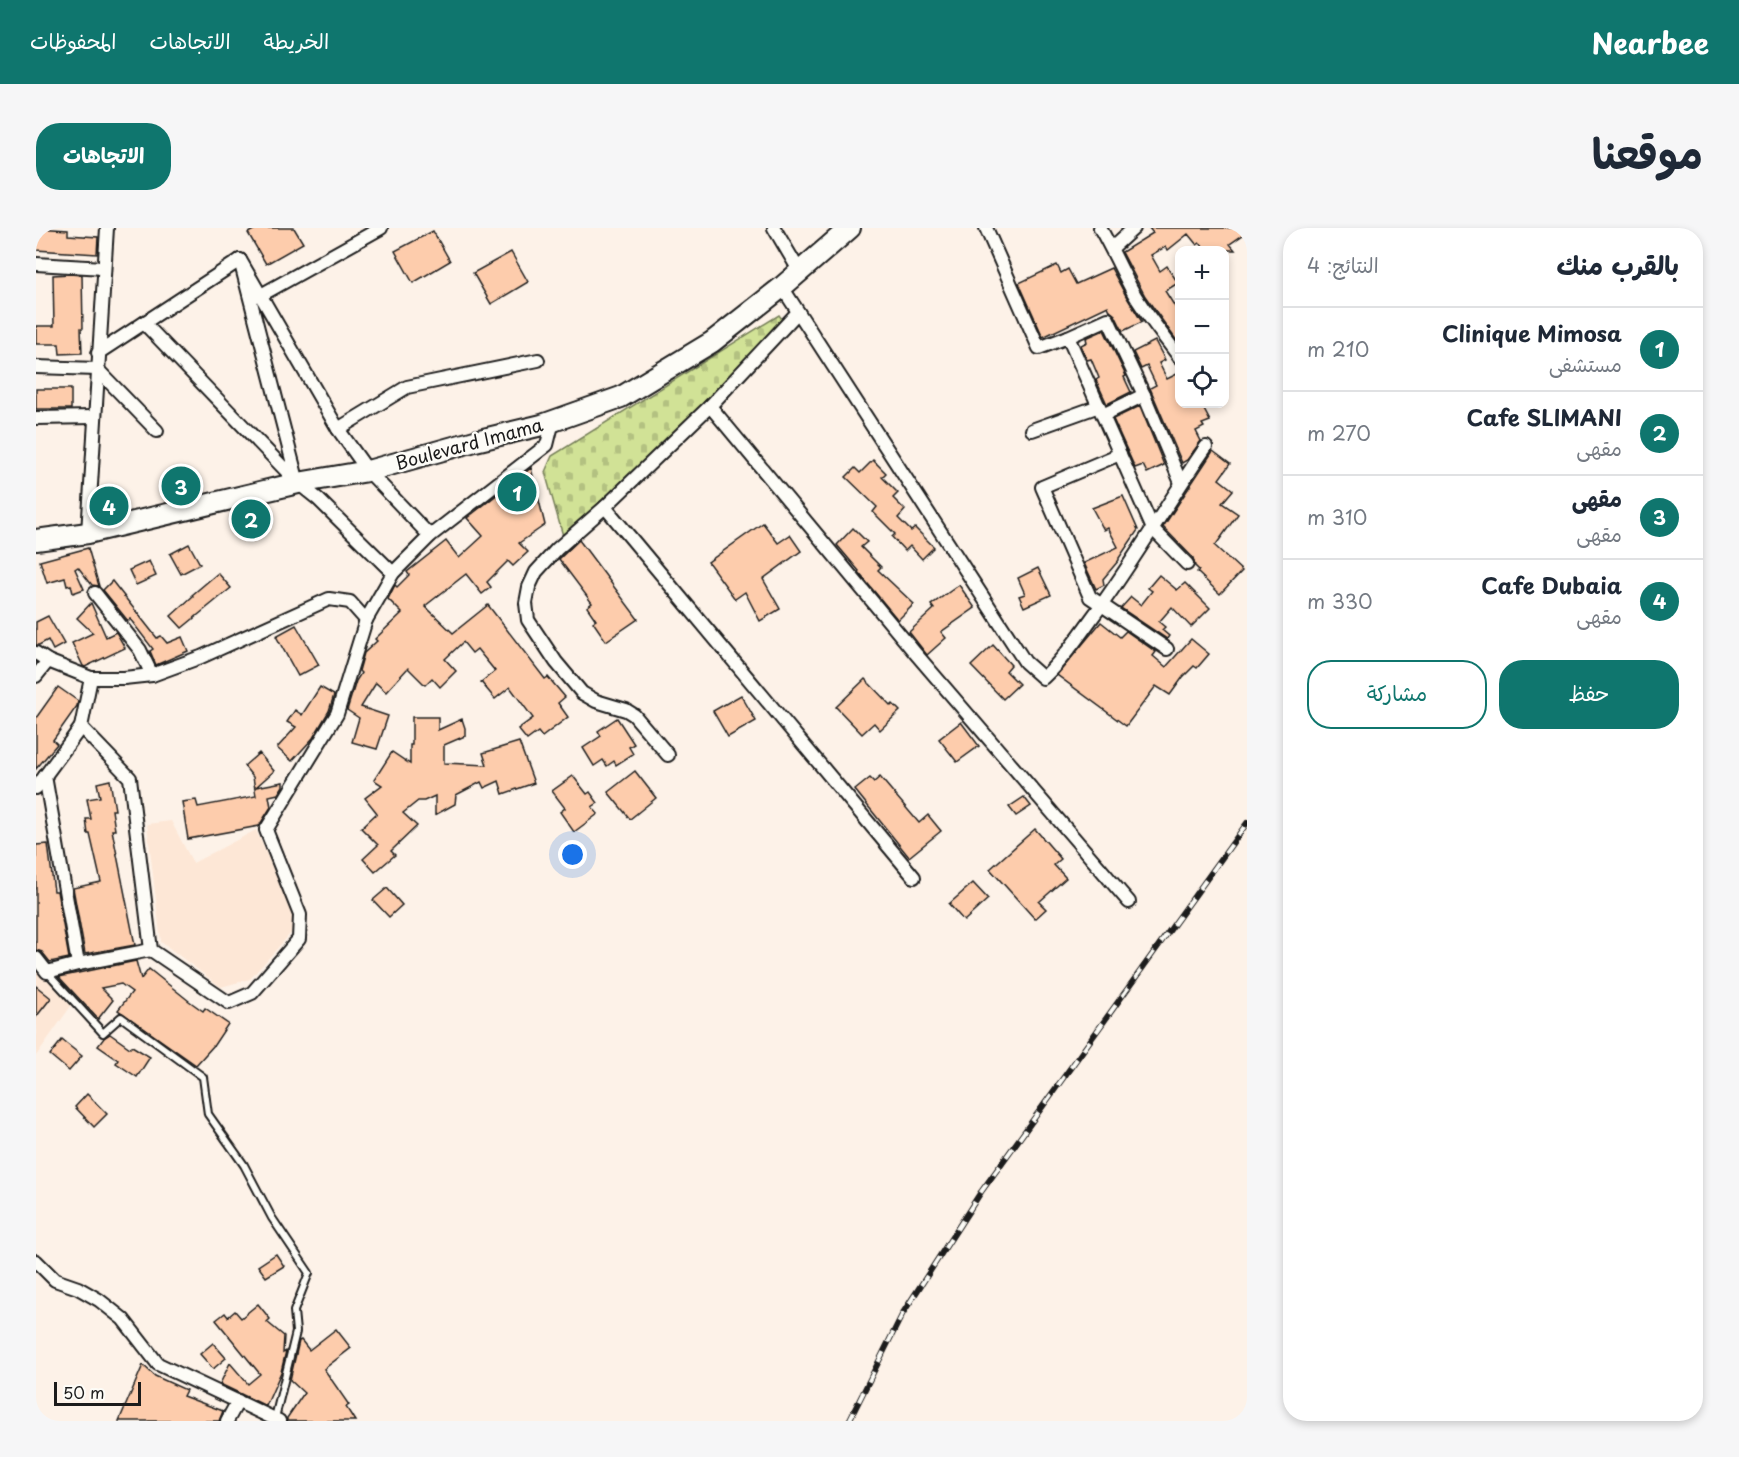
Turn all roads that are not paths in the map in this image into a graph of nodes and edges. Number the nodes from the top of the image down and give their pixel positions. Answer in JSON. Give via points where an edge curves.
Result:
{"nodes":[{"id":1,"x":107,"y":228,"type":"edge"},
{"id":2,"x":381,"y":228,"type":"edge"},
{"id":3,"x":774,"y":228,"type":"edge"},
{"id":4,"x":850,"y":228,"type":"edge"},
{"id":5,"x":986,"y":228,"type":"edge"},
{"id":6,"x":1100,"y":228,"type":"edge"},
{"id":7,"x":1134,"y":228,"type":"edge"},
{"id":8,"x":361,"y":233,"type":"edge"},
{"id":9,"x":1112,"y":248,"type":"junction"},
{"id":10,"x":240,"y":260,"type":"junction"},
{"id":11,"x":36,"y":264,"type":"edge"},
{"id":12,"x":104,"y":268,"type":"junction"},
{"id":13,"x":800,"y":272,"type":"junction"},
{"id":14,"x":782,"y":287,"type":"junction"},
{"id":15,"x":261,"y":296,"type":"junction"},
{"id":16,"x":798,"y":312,"type":"junction"},
{"id":17,"x":144,"y":323,"type":"junction"},
{"id":18,"x":1068,"y":337,"type":"junction"},
{"id":19,"x":98,"y":352,"type":"junction"},
{"id":20,"x":1176,"y":354,"type":"edge"},
{"id":21,"x":538,"y":360,"type":"dead end"},
{"id":22,"x":36,"y":367,"type":"edge"},
{"id":23,"x":97,"y":369,"type":"junction"},
{"id":24,"x":1144,"y":395,"type":"junction"},
{"id":25,"x":710,"y":406,"type":"junction"},
{"id":26,"x":1101,"y":410,"type":"junction"},
{"id":27,"x":94,"y":417,"type":"junction"},
{"id":28,"x":36,"y":418,"type":"edge"},
{"id":29,"x":553,"y":421,"type":"junction"},
{"id":30,"x":338,"y":429,"type":"junction"},
{"id":31,"x":1032,"y":430,"type":"dead end"},
{"id":32,"x":157,"y":431,"type":"dead end"},
{"id":33,"x":1206,"y":447,"type":"dead end"},
{"id":34,"x":1120,"y":454,"type":"junction"},
{"id":35,"x":368,"y":471,"type":"junction"},
{"id":36,"x":298,"y":483,"type":"junction"},
{"id":37,"x":1181,"y":483,"type":"junction"},
{"id":38,"x":605,"y":507,"type":"junction"},
{"id":39,"x":1153,"y":529,"type":"junction"},
{"id":40,"x":88,"y":533,"type":"junction"},
{"id":41,"x":430,"y":536,"type":"junction"},
{"id":42,"x":36,"y":540,"type":"edge"},
{"id":43,"x":1187,"y":564,"type":"dead end"},
{"id":44,"x":393,"y":573,"type":"junction"},
{"id":45,"x":95,"y":592,"type":"dead end"},
{"id":46,"x":1102,"y":604,"type":"junction"},
{"id":47,"x":366,"y":620,"type":"junction"},
{"id":48,"x":1167,"y":649,"type":"dead end"},
{"id":49,"x":36,"y":653,"type":"edge"},
{"id":50,"x":48,"y":661,"type":"junction"},
{"id":51,"x":152,"y":675,"type":"junction"},
{"id":52,"x":36,"y":676,"type":"edge"},
{"id":53,"x":90,"y":678,"type":"junction"},
{"id":54,"x":81,"y":727,"type":"junction"},
{"id":55,"x":668,"y":755,"type":"dead end"},
{"id":56,"x":45,"y":776,"type":"junction"},
{"id":57,"x":36,"y":788,"type":"edge"},
{"id":58,"x":914,"y":877,"type":"dead end"},
{"id":59,"x":1129,"y":902,"type":"dead end"},
{"id":60,"x":151,"y":950,"type":"junction"},
{"id":61,"x":36,"y":958,"type":"edge"},
{"id":62,"x":78,"y":964,"type":"junction"},
{"id":63,"x":47,"y":972,"type":"junction"},
{"id":64,"x":36,"y":1262,"type":"edge"},
{"id":65,"x":238,"y":1401,"type":"junction"},
{"id":66,"x":277,"y":1420,"type":"edge"},
{"id":67,"x":227,"y":1421,"type":"edge"}],
"edges":[{"from":1,"to":12,"type":"street"},
{"from":2,"to":8,"type":"street"},
{"from":3,"to":13,"type":"street"},
{"from":4,"to":13,"type":"main road","name":"Boulevard Imama"},
{"from":5,"to":18,"type":"street","via":[[1039,348]]},
{"from":6,"to":9,"type":"street"},
{"from":7,"to":9,"type":"street"},
{"from":8,"to":15,"type":"street"},
{"from":9,"to":20,"type":"street","via":[[1133,292]]},
{"from":10,"to":15,"type":"street"},
{"from":10,"to":17,"type":"street"},
{"from":10,"to":36,"type":"street"},
{"from":11,"to":12,"type":"street"},
{"from":12,"to":19,"type":"street"},
{"from":13,"to":14,"type":"main road","name":"Boulevard Imama"},
{"from":14,"to":16,"type":"street"},
{"from":14,"to":29,"type":"main road","name":"Boulevard Imama","via":[[712,342],[621,397]]},
{"from":15,"to":30,"type":"street"},
{"from":16,"to":25,"type":"street"},
{"from":16,"to":46,"type":"street","via":[[1025,662],[1043,678],[1059,664]]},
{"from":17,"to":19,"type":"street"},
{"from":17,"to":36,"type":"street"},
{"from":18,"to":24,"type":"street","via":[[1108,319]]},
{"from":18,"to":26,"type":"street"},
{"from":19,"to":23,"type":"street"},
{"from":21,"to":30,"type":"street","via":[[407,387]]},
{"from":22,"to":23,"type":"street"},
{"from":23,"to":27,"type":"street"},
{"from":23,"to":32,"type":"street"},
{"from":24,"to":26,"type":"street"},
{"from":24,"to":37,"type":"street"},
{"from":25,"to":38,"type":"street"},
{"from":25,"to":59,"type":"street"},
{"from":26,"to":31,"type":"street"},
{"from":26,"to":34,"type":"street"},
{"from":27,"to":28,"type":"street"},
{"from":27,"to":40,"type":"street"},
{"from":29,"to":35,"type":"main road","name":"Boulevard Imama"},
{"from":29,"to":41,"type":"street","via":[[547,445]]},
{"from":30,"to":35,"type":"street"},
{"from":33,"to":37,"type":"street"},
{"from":34,"to":39,"type":"street"},
{"from":34,"to":46,"type":"street","via":[[1042,487],[1090,597]]},
{"from":35,"to":36,"type":"main road","name":"Boulevard Imama"},
{"from":35,"to":41,"type":"street"},
{"from":36,"to":40,"type":"main road","name":"Boulevard Imama"},
{"from":36,"to":44,"type":"street"},
{"from":37,"to":39,"type":"street"},
{"from":38,"to":55,"type":"street","via":[[536,572],[526,603],[528,620],[582,693],[634,715]]},
{"from":38,"to":58,"type":"street"},
{"from":39,"to":43,"type":"street"},
{"from":39,"to":46,"type":"street"},
{"from":40,"to":42,"type":"main road","name":"Boulevard Imama"},
{"from":41,"to":44,"type":"street"},
{"from":44,"to":47,"type":"street"},
{"from":45,"to":51,"type":"street","via":[[140,650]]},
{"from":46,"to":48,"type":"street"},
{"from":47,"to":51,"type":"street","via":[[350,602],[329,599]]},
{"from":47,"to":60,"type":"street","via":[[337,714],[266,830],[300,915],[299,939],[252,993],[229,1003]]},
{"from":49,"to":50,"type":"street"},
{"from":50,"to":52,"type":"street"},
{"from":50,"to":53,"type":"street"},
{"from":51,"to":53,"type":"street"},
{"from":53,"to":54,"type":"street"},
{"from":54,"to":56,"type":"street"},
{"from":54,"to":60,"type":"street","via":[[130,778]]},
{"from":56,"to":57,"type":"street"},
{"from":56,"to":62,"type":"street"},
{"from":60,"to":62,"type":"street"},
{"from":61,"to":63,"type":"street"},
{"from":62,"to":63,"type":"street"},
{"from":63,"to":66,"type":"lane","via":[[103,1034],[121,1017],[203,1077],[208,1114],[244,1165],[272,1218],[309,1273],[294,1311],[296,1332]]},
{"from":64,"to":65,"type":"street","via":[[55,1280],[99,1300],[123,1319],[158,1364]]},
{"from":65,"to":66,"type":"street"},
{"from":65,"to":67,"type":"street"}]}
